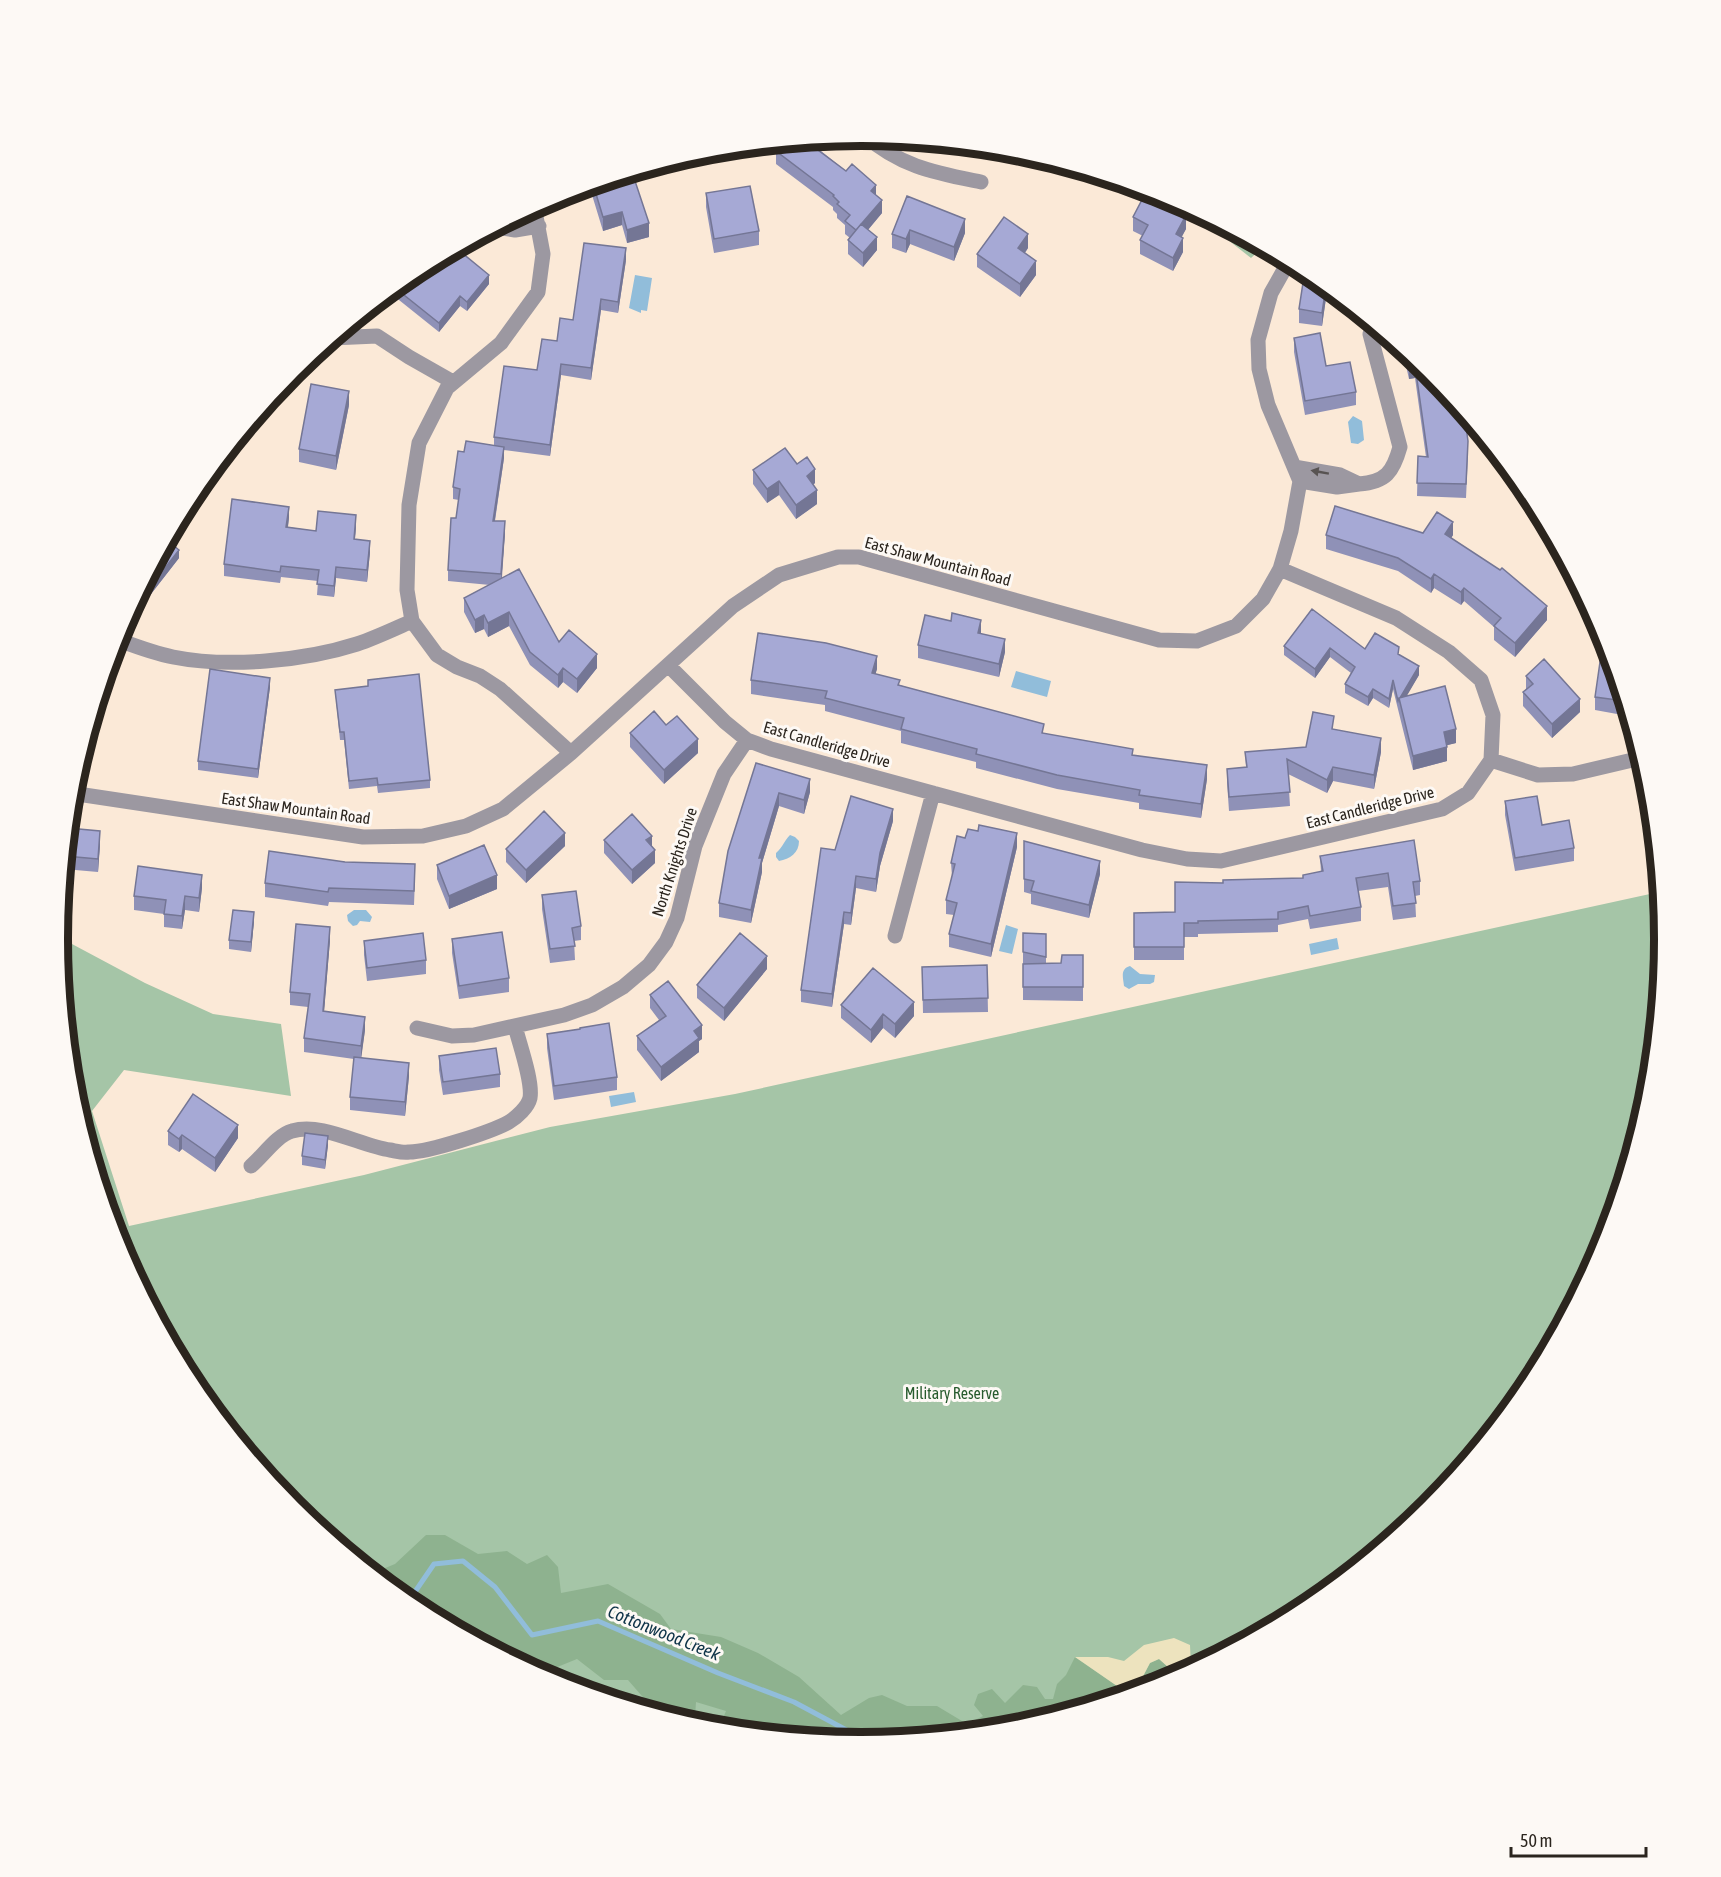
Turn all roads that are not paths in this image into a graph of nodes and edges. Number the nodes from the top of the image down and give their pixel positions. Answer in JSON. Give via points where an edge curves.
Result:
{"nodes":[{"id":1,"x":881,"y":146,"type":"edge"},
{"id":2,"x":981,"y":182,"type":"dead end"},
{"id":3,"x":536,"y":215,"type":"edge"},
{"id":4,"x":539,"y":226,"type":"junction"},
{"id":5,"x":507,"y":229,"type":"edge"},
{"id":6,"x":1285,"y":269,"type":"edge"},
{"id":7,"x":1370,"y":334,"type":"dead end"},
{"id":8,"x":343,"y":337,"type":"edge"},
{"id":9,"x":453,"y":382,"type":"junction"},
{"id":10,"x":1297,"y":474,"type":"junction"},
{"id":11,"x":1280,"y":569,"type":"junction"},
{"id":12,"x":412,"y":621,"type":"junction"},
{"id":13,"x":125,"y":642,"type":"edge"},
{"id":14,"x":668,"y":664,"type":"junction"},
{"id":15,"x":747,"y":740,"type":"junction"},
{"id":16,"x":571,"y":753,"type":"junction"},
{"id":17,"x":1491,"y":760,"type":"junction"},
{"id":18,"x":1632,"y":760,"type":"edge"},
{"id":19,"x":933,"y":793,"type":"junction"},
{"id":20,"x":81,"y":795,"type":"edge"},
{"id":21,"x":895,"y":936,"type":"dead end"},
{"id":22,"x":515,"y":1026,"type":"junction"},
{"id":23,"x":417,"y":1028,"type":"dead end"},
{"id":24,"x":251,"y":1167,"type":"dead end"}],
"edges":[{"from":1,"to":2,"type":"street","via":[[899,160],[936,174]]},
{"from":3,"to":4,"type":"street"},
{"from":4,"to":5,"type":"street"},
{"from":4,"to":9,"type":"street","via":[[543,254],[538,292],[501,343]]},
{"from":6,"to":10,"type":"street","via":[[1264,314],[1258,340],[1259,369]]},
{"from":7,"to":10,"type":"street","via":[[1400,447],[1395,464],[1385,477],[1373,483],[1337,487]]},
{"from":8,"to":9,"type":"street","via":[[377,336]]},
{"from":9,"to":12,"type":"street","via":[[419,443],[409,505],[407,590]]},
{"from":10,"to":11,"type":"street","name":"East Shaw Mountain Road","via":[[1291,531]]},
{"from":11,"to":14,"type":"street","name":"East Shaw Mountain Road","via":[[1263,599],[1236,626],[1197,641],[1159,640],[859,557],[838,557],[779,575],[733,606]]},
{"from":11,"to":17,"type":"street","via":[[1396,618],[1449,652],[1481,680],[1493,715]]},
{"from":12,"to":13,"type":"street","via":[[324,654],[275,660],[222,662],[175,657]]},
{"from":12,"to":16,"type":"street","via":[[437,655],[500,689]]},
{"from":14,"to":15,"type":"street","name":"East Candleridge Drive"},
{"from":14,"to":16,"type":"street","name":"East Shaw Mountain Road"},
{"from":15,"to":19,"type":"street","name":"East Candleridge Drive"},
{"from":15,"to":22,"type":"street","name":"North Knights Drive","via":[[724,774],[695,846],[677,918],[649,965],[623,987],[592,1005]]},
{"from":16,"to":20,"type":"street","name":"East Shaw Mountain Road","via":[[504,809],[466,826],[423,836],[363,837]]},
{"from":17,"to":18,"type":"street","via":[[1538,775],[1573,774]]},
{"from":17,"to":19,"type":"street","name":"East Candleridge Drive","via":[[1468,793],[1442,809],[1221,861],[1142,850]]},
{"from":19,"to":21,"type":"street"},
{"from":22,"to":23,"type":"street","name":"North Knights Drive","via":[[474,1035]]},
{"from":22,"to":24,"type":"street","via":[[530,1099],[509,1122],[409,1153],[322,1131],[291,1131]]}]}
